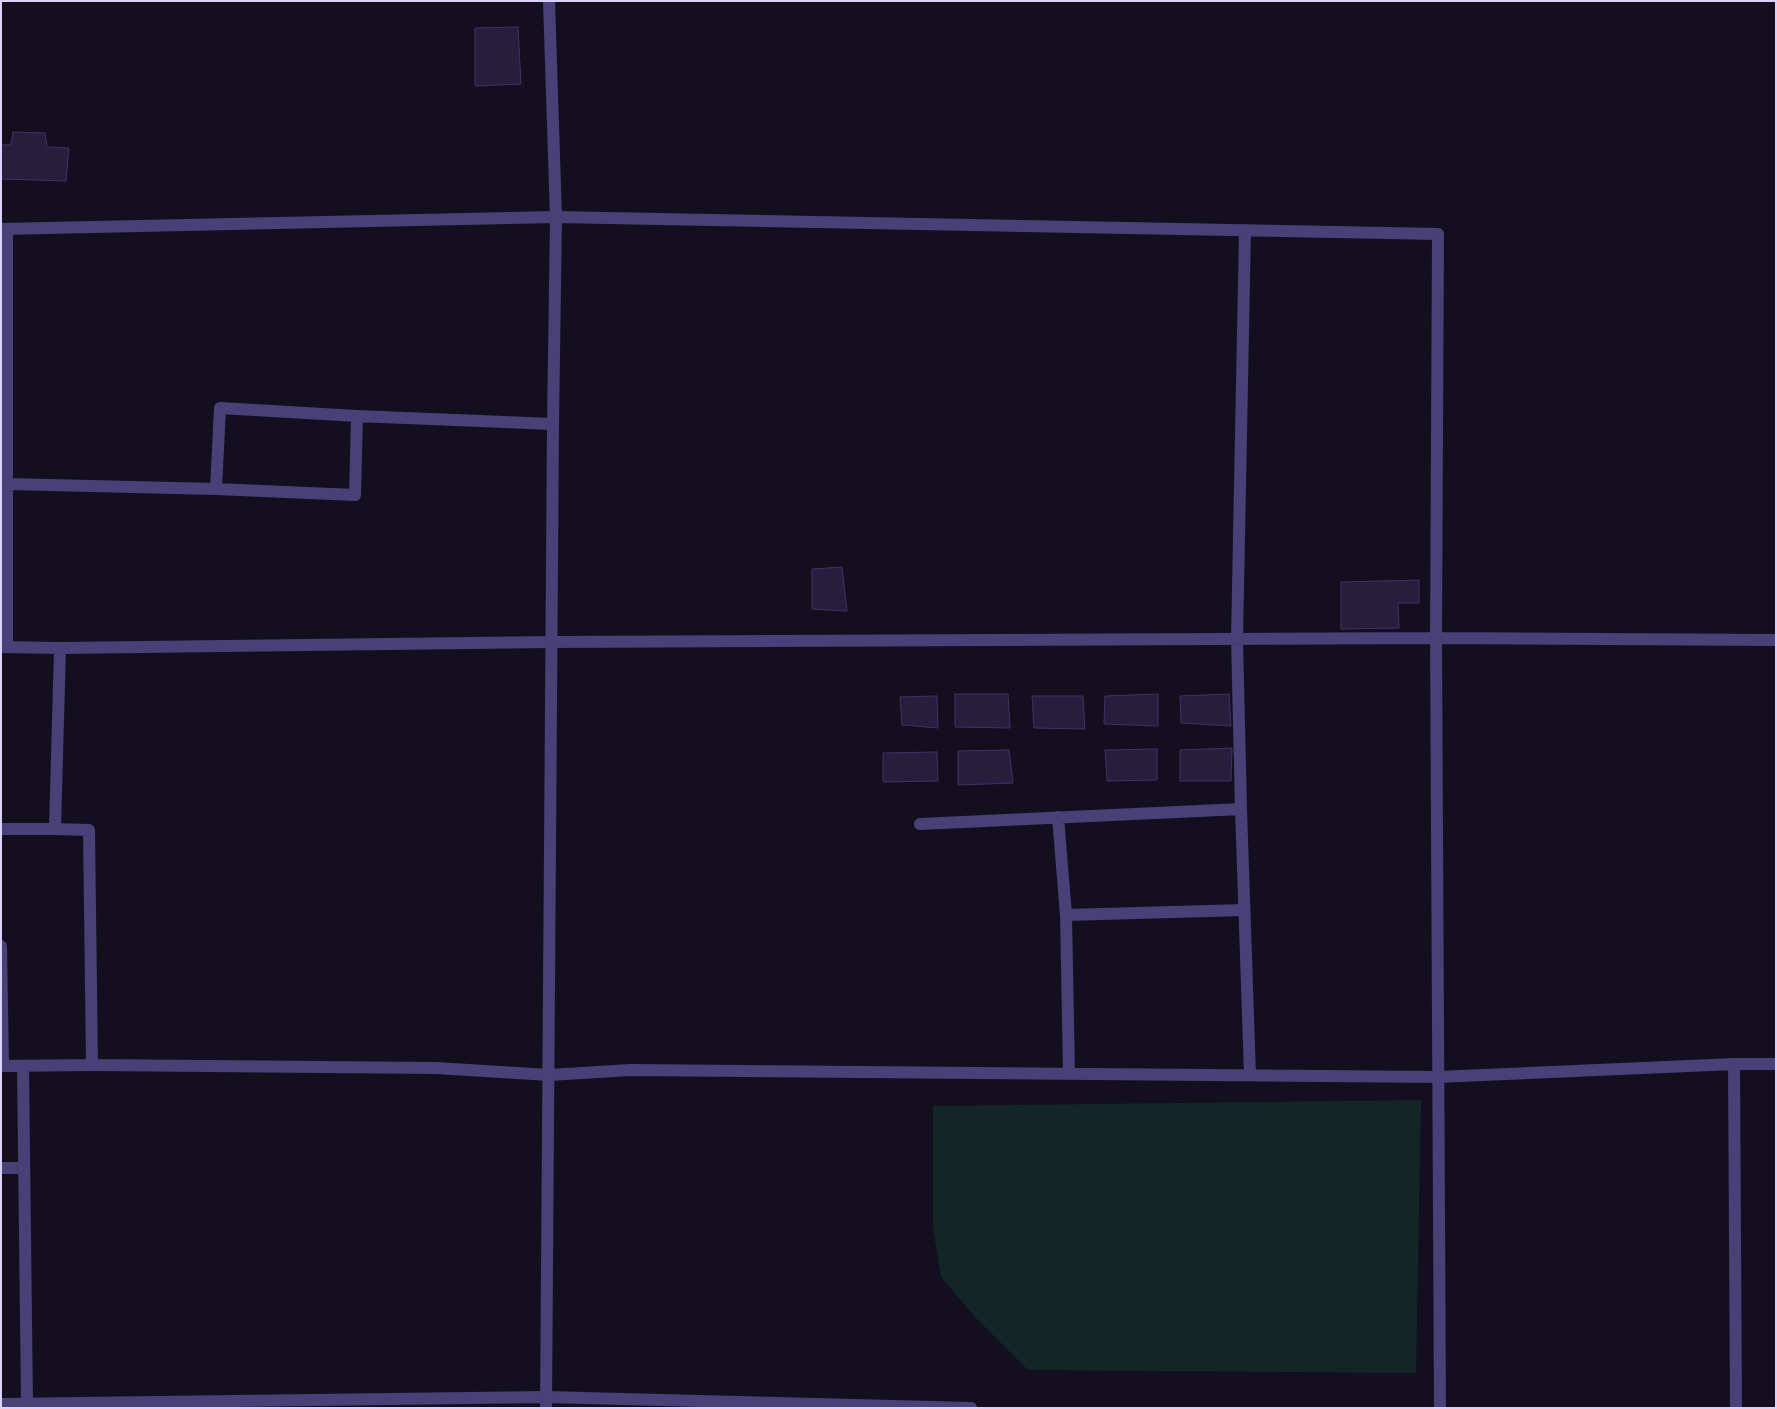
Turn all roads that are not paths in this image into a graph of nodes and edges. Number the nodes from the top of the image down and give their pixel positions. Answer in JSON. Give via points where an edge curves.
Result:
{"nodes":[{"id":1,"x":549,"y":1,"type":"edge"},
{"id":2,"x":556,"y":217,"type":"junction"},
{"id":3,"x":4,"y":229,"type":"edge"},
{"id":4,"x":1245,"y":230,"type":"junction"},
{"id":5,"x":4,"y":390,"type":"edge"},
{"id":6,"x":357,"y":416,"type":"junction"},
{"id":7,"x":552,"y":424,"type":"junction"},
{"id":8,"x":7,"y":484,"type":"junction"},
{"id":9,"x":216,"y":489,"type":"junction"},
{"id":10,"x":1436,"y":638,"type":"junction"},
{"id":11,"x":1237,"y":639,"type":"junction"},
{"id":12,"x":1776,"y":640,"type":"edge"},
{"id":13,"x":552,"y":642,"type":"junction"},
{"id":14,"x":4,"y":647,"type":"edge"},
{"id":15,"x":60,"y":648,"type":"junction"},
{"id":16,"x":1241,"y":809,"type":"junction"},
{"id":17,"x":1058,"y":816,"type":"junction"},
{"id":18,"x":920,"y":824,"type":"dead end"},
{"id":19,"x":1,"y":829,"type":"edge"},
{"id":20,"x":55,"y":829,"type":"junction"},
{"id":21,"x":1244,"y":910,"type":"junction"},
{"id":22,"x":1066,"y":915,"type":"junction"},
{"id":23,"x":1,"y":946,"type":"edge"},
{"id":24,"x":1734,"y":1064,"type":"junction"},
{"id":25,"x":1776,"y":1064,"type":"edge"},
{"id":26,"x":92,"y":1065,"type":"junction"},
{"id":27,"x":2,"y":1066,"type":"edge"},
{"id":28,"x":23,"y":1066,"type":"junction"},
{"id":29,"x":1069,"y":1074,"type":"junction"},
{"id":30,"x":549,"y":1075,"type":"junction"},
{"id":31,"x":1250,"y":1075,"type":"junction"},
{"id":32,"x":1438,"y":1077,"type":"junction"},
{"id":33,"x":1,"y":1168,"type":"edge"},
{"id":34,"x":24,"y":1168,"type":"junction"},
{"id":35,"x":546,"y":1402,"type":"edge"},
{"id":36,"x":1,"y":1404,"type":"edge"},
{"id":37,"x":27,"y":1404,"type":"junction"},
{"id":38,"x":971,"y":1408,"type":"edge"},
{"id":39,"x":1440,"y":1408,"type":"edge"},
{"id":40,"x":1736,"y":1408,"type":"edge"}],
"edges":[{"from":1,"to":2,"type":"street"},
{"from":2,"to":3,"type":"street"},
{"from":2,"to":4,"type":"street"},
{"from":2,"to":7,"type":"street"},
{"from":3,"to":5,"type":"street"},
{"from":4,"to":10,"type":"street","via":[[1438,234]]},
{"from":4,"to":11,"type":"street"},
{"from":5,"to":8,"type":"street"},
{"from":6,"to":7,"type":"street"},
{"from":6,"to":9,"type":"street","via":[[355,494]]},
{"from":6,"to":9,"type":"street","via":[[220,408]]},
{"from":7,"to":13,"type":"street"},
{"from":8,"to":9,"type":"street"},
{"from":8,"to":14,"type":"street"},
{"from":10,"to":11,"type":"street"},
{"from":10,"to":12,"type":"street"},
{"from":10,"to":32,"type":"street"},
{"from":11,"to":13,"type":"street"},
{"from":11,"to":16,"type":"street"},
{"from":13,"to":15,"type":"street"},
{"from":13,"to":30,"type":"street"},
{"from":14,"to":15,"type":"street"},
{"from":15,"to":20,"type":"street"},
{"from":16,"to":17,"type":"street"},
{"from":16,"to":21,"type":"street"},
{"from":17,"to":18,"type":"street"},
{"from":17,"to":22,"type":"street"},
{"from":19,"to":20,"type":"street"},
{"from":20,"to":26,"type":"street","via":[[89,830]]},
{"from":21,"to":22,"type":"street"},
{"from":21,"to":31,"type":"street"},
{"from":22,"to":29,"type":"street"},
{"from":23,"to":27,"type":"street"},
{"from":24,"to":25,"type":"street"},
{"from":24,"to":32,"type":"street"},
{"from":24,"to":40,"type":"street"},
{"from":26,"to":28,"type":"street"},
{"from":26,"to":30,"type":"street","via":[[436,1068]]},
{"from":27,"to":28,"type":"street"},
{"from":28,"to":34,"type":"street"},
{"from":29,"to":30,"type":"street","via":[[630,1070]]},
{"from":29,"to":31,"type":"street"},
{"from":30,"to":35,"type":"street"},
{"from":31,"to":32,"type":"street"},
{"from":32,"to":39,"type":"street"},
{"from":33,"to":34,"type":"street"},
{"from":34,"to":37,"type":"street"},
{"from":35,"to":37,"type":"street"},
{"from":35,"to":38,"type":"street"},
{"from":36,"to":37,"type":"street"}]}
